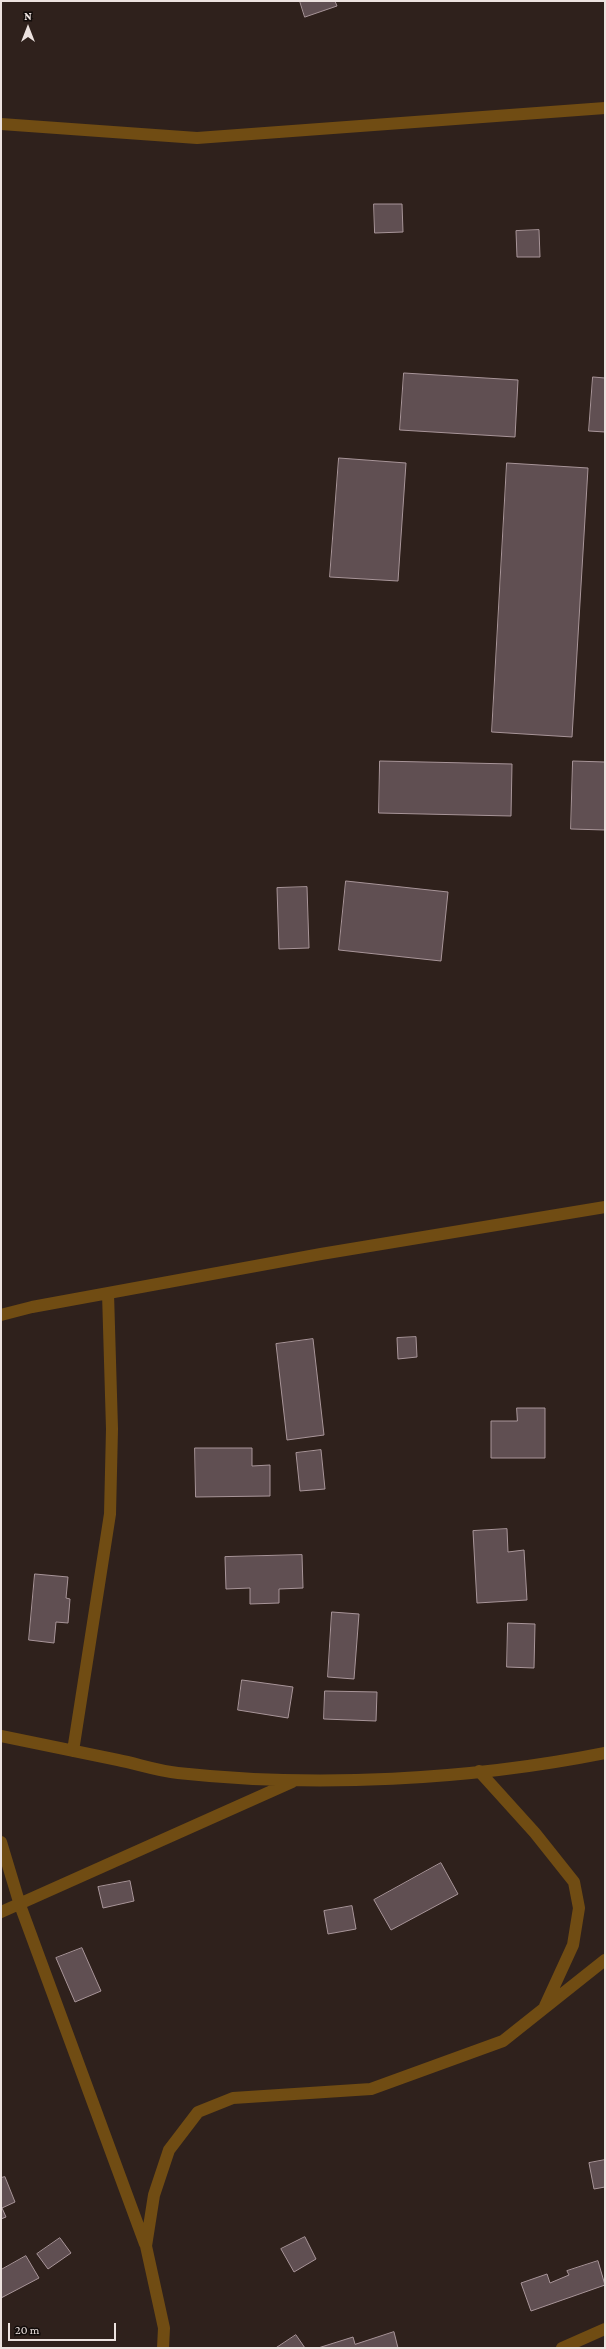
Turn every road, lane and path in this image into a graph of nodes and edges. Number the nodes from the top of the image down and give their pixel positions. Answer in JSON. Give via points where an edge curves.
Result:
{"nodes":[{"id":1,"x":605,"y":108,"type":"edge"},
{"id":2,"x":1,"y":124,"type":"edge"},
{"id":3,"x":605,"y":1207,"type":"edge"},
{"id":4,"x":108,"y":1293,"type":"junction"},
{"id":5,"x":1,"y":1315,"type":"edge"},
{"id":6,"x":1,"y":1736,"type":"edge"},
{"id":7,"x":73,"y":1750,"type":"junction"},
{"id":8,"x":605,"y":1753,"type":"edge"},
{"id":9,"x":479,"y":1771,"type":"junction"},
{"id":10,"x":295,"y":1781,"type":"junction"},
{"id":11,"x":1,"y":1842,"type":"edge"},
{"id":12,"x":20,"y":1905,"type":"junction"},
{"id":13,"x":1,"y":1912,"type":"edge"},
{"id":14,"x":605,"y":1960,"type":"edge"},
{"id":15,"x":544,"y":2009,"type":"junction"},
{"id":16,"x":146,"y":2246,"type":"junction"},
{"id":17,"x":605,"y":2329,"type":"edge"},
{"id":18,"x":163,"y":2348,"type":"edge"},
{"id":19,"x":562,"y":2348,"type":"edge"}],
"edges":[{"from":1,"to":2,"type":"street","via":[[197,138]]},
{"from":3,"to":4,"type":"street","via":[[321,1254]]},
{"from":4,"to":5,"type":"street"},
{"from":4,"to":7,"type":"street","via":[[112,1429],[110,1514]]},
{"from":6,"to":7,"type":"street"},
{"from":7,"to":10,"type":"street","via":[[177,1773]]},
{"from":8,"to":9,"type":"street"},
{"from":9,"to":10,"type":"street","via":[[383,1779]]},
{"from":9,"to":15,"type":"street","via":[[535,1833],[574,1882],[579,1908],[573,1945]]},
{"from":10,"to":12,"type":"street"},
{"from":11,"to":12,"type":"street"},
{"from":12,"to":13,"type":"street"},
{"from":12,"to":16,"type":"street"},
{"from":14,"to":15,"type":"street"},
{"from":15,"to":16,"type":"street","via":[[504,2041],[371,2089],[233,2098],[198,2112],[170,2150],[154,2195]]},
{"from":16,"to":18,"type":"street","via":[[164,2328]]},
{"from":17,"to":19,"type":"street"}]}
